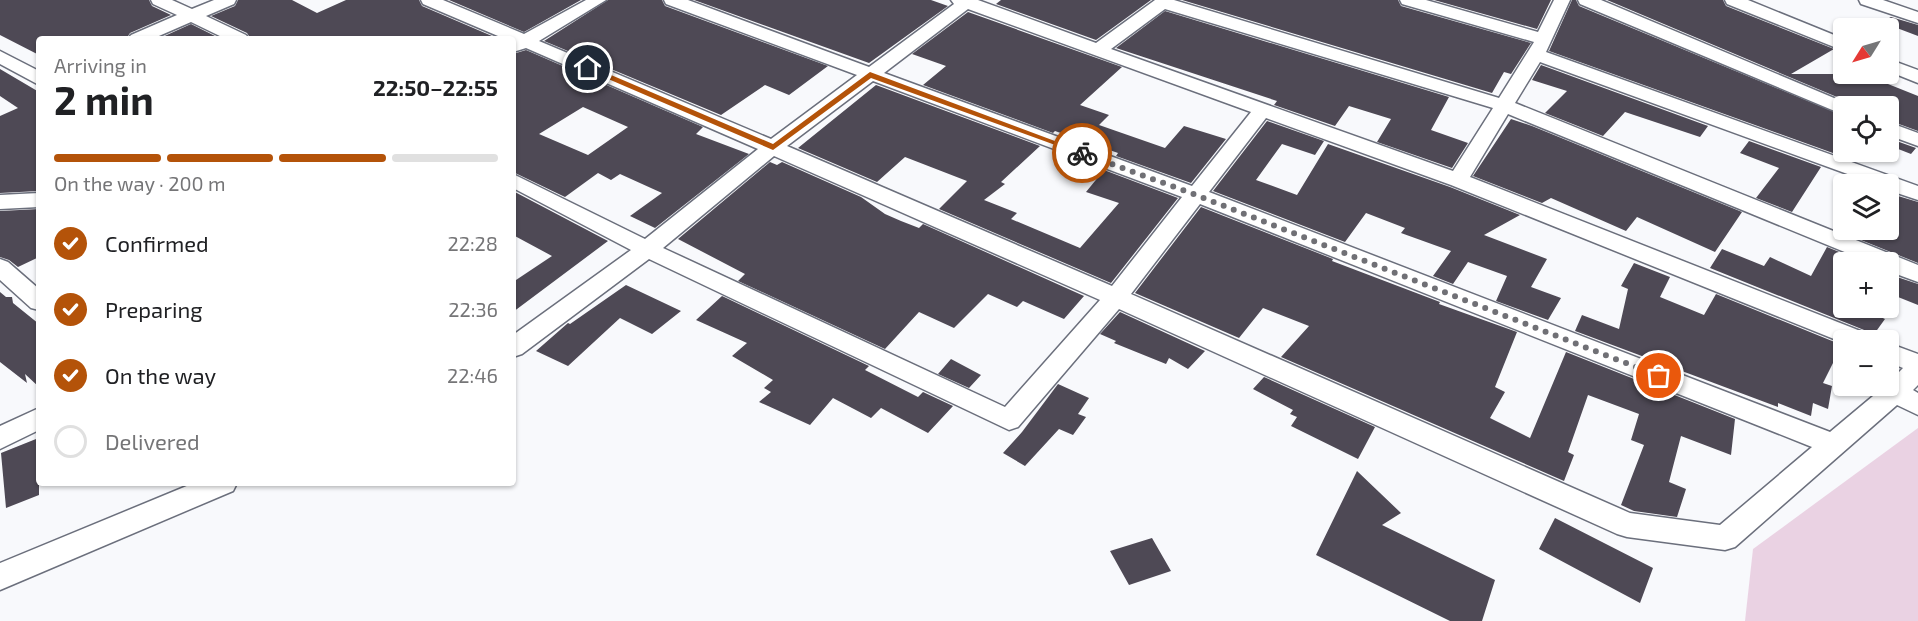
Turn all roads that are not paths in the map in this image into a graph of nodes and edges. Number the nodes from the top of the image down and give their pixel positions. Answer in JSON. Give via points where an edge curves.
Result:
{"nodes":[{"id":1,"x":159,"y":0,"type":"edge"},
{"id":2,"x":228,"y":0,"type":"edge"},
{"id":3,"x":429,"y":0,"type":"edge"},
{"id":4,"x":598,"y":0,"type":"edge"},
{"id":5,"x":672,"y":0,"type":"edge"},
{"id":6,"x":1408,"y":0,"type":"edge"},
{"id":7,"x":1562,"y":0,"type":"edge"},
{"id":8,"x":1586,"y":0,"type":"edge"},
{"id":9,"x":1733,"y":0,"type":"edge"},
{"id":10,"x":1867,"y":0,"type":"edge"},
{"id":11,"x":965,"y":1,"type":"edge"},
{"id":12,"x":1164,"y":2,"type":"edge"},
{"id":13,"x":190,"y":16,"type":"junction"},
{"id":14,"x":1918,"y":18,"type":"edge"},
{"id":15,"x":144,"y":36,"type":"edge"},
{"id":16,"x":233,"y":36,"type":"edge"},
{"id":17,"x":501,"y":36,"type":"edge"},
{"id":18,"x":1833,"y":41,"type":"edge"},
{"id":19,"x":519,"y":45,"type":"edge"},
{"id":20,"x":1540,"y":47,"type":"junction"},
{"id":21,"x":1098,"y":50,"type":"junction"},
{"id":22,"x":0,"y":56,"type":"edge"},
{"id":23,"x":1899,"y":69,"type":"edge"},
{"id":24,"x":870,"y":75,"type":"junction"},
{"id":25,"x":36,"y":77,"type":"edge"},
{"id":26,"x":1918,"y":77,"type":"edge"},
{"id":27,"x":1833,"y":103,"type":"edge"},
{"id":28,"x":1503,"y":105,"type":"junction"},
{"id":29,"x":1263,"y":109,"type":"junction"},
{"id":30,"x":1899,"y":132,"type":"edge"},
{"id":31,"x":1918,"y":140,"type":"edge"},
{"id":32,"x":773,"y":147,"type":"junction"},
{"id":33,"x":1458,"y":180,"type":"junction"},
{"id":34,"x":516,"y":182,"type":"edge"},
{"id":35,"x":1918,"y":193,"type":"edge"},
{"id":36,"x":1196,"y":195,"type":"junction"},
{"id":37,"x":36,"y":200,"type":"edge"},
{"id":38,"x":0,"y":202,"type":"edge"},
{"id":39,"x":647,"y":249,"type":"junction"},
{"id":40,"x":0,"y":267,"type":"edge"},
{"id":41,"x":1918,"y":274,"type":"edge"},
{"id":42,"x":1116,"y":297,"type":"junction"},
{"id":43,"x":36,"y":299,"type":"edge"},
{"id":44,"x":1834,"y":330,"type":"edge"},
{"id":45,"x":516,"y":346,"type":"edge"},
{"id":46,"x":1899,"y":356,"type":"edge"},
{"id":47,"x":1918,"y":364,"type":"edge"},
{"id":48,"x":1918,"y":369,"type":"edge"},
{"id":49,"x":1899,"y":388,"type":"edge"},
{"id":50,"x":1899,"y":394,"type":"edge"},
{"id":51,"x":1890,"y":396,"type":"edge"},
{"id":52,"x":1918,"y":405,"type":"edge"},
{"id":53,"x":36,"y":420,"type":"edge"},
{"id":54,"x":0,"y":438,"type":"edge"},
{"id":55,"x":1835,"y":445,"type":"junction"},
{"id":56,"x":205,"y":486,"type":"edge"},
{"id":57,"x":0,"y":577,"type":"edge"}],
"edges":[{"from":1,"to":13,"type":"street"},
{"from":2,"to":13,"type":"street"},
{"from":3,"to":17,"type":"street"},
{"from":4,"to":19,"type":"street"},
{"from":5,"to":24,"type":"street"},
{"from":6,"to":20,"type":"street"},
{"from":7,"to":20,"type":"street"},
{"from":8,"to":27,"type":"street"},
{"from":9,"to":18,"type":"street"},
{"from":10,"to":14,"type":"street"},
{"from":11,"to":21,"type":"street"},
{"from":11,"to":24,"type":"street"},
{"from":12,"to":21,"type":"street"},
{"from":12,"to":28,"type":"street"},
{"from":13,"to":15,"type":"street"},
{"from":13,"to":16,"type":"street"},
{"from":19,"to":32,"type":"street"},
{"from":20,"to":28,"type":"street"},
{"from":20,"to":35,"type":"street"},
{"from":21,"to":29,"type":"street"},
{"from":22,"to":25,"type":"street"},
{"from":23,"to":26,"type":"street"},
{"from":24,"to":32,"type":"street"},
{"from":24,"to":36,"type":"street"},
{"from":28,"to":33,"type":"street"},
{"from":28,"to":41,"type":"street"},
{"from":29,"to":33,"type":"street"},
{"from":29,"to":36,"type":"street"},
{"from":30,"to":31,"type":"street"},
{"from":32,"to":39,"type":"street"},
{"from":32,"to":42,"type":"street"},
{"from":33,"to":44,"type":"street"},
{"from":34,"to":39,"type":"street"},
{"from":36,"to":42,"type":"street"},
{"from":36,"to":55,"type":"street"},
{"from":37,"to":38,"type":"street"},
{"from":39,"to":42,"type":"street","via":[[1009,420]]},
{"from":39,"to":45,"type":"street"},
{"from":40,"to":43,"type":"street"},
{"from":42,"to":55,"type":"street","via":[[1627,525],[1725,538]]},
{"from":46,"to":47,"type":"street"},
{"from":48,"to":49,"type":"street"},
{"from":50,"to":52,"type":"street"},
{"from":51,"to":55,"type":"street"},
{"from":53,"to":54,"type":"street"},
{"from":56,"to":57,"type":"street"}]}
